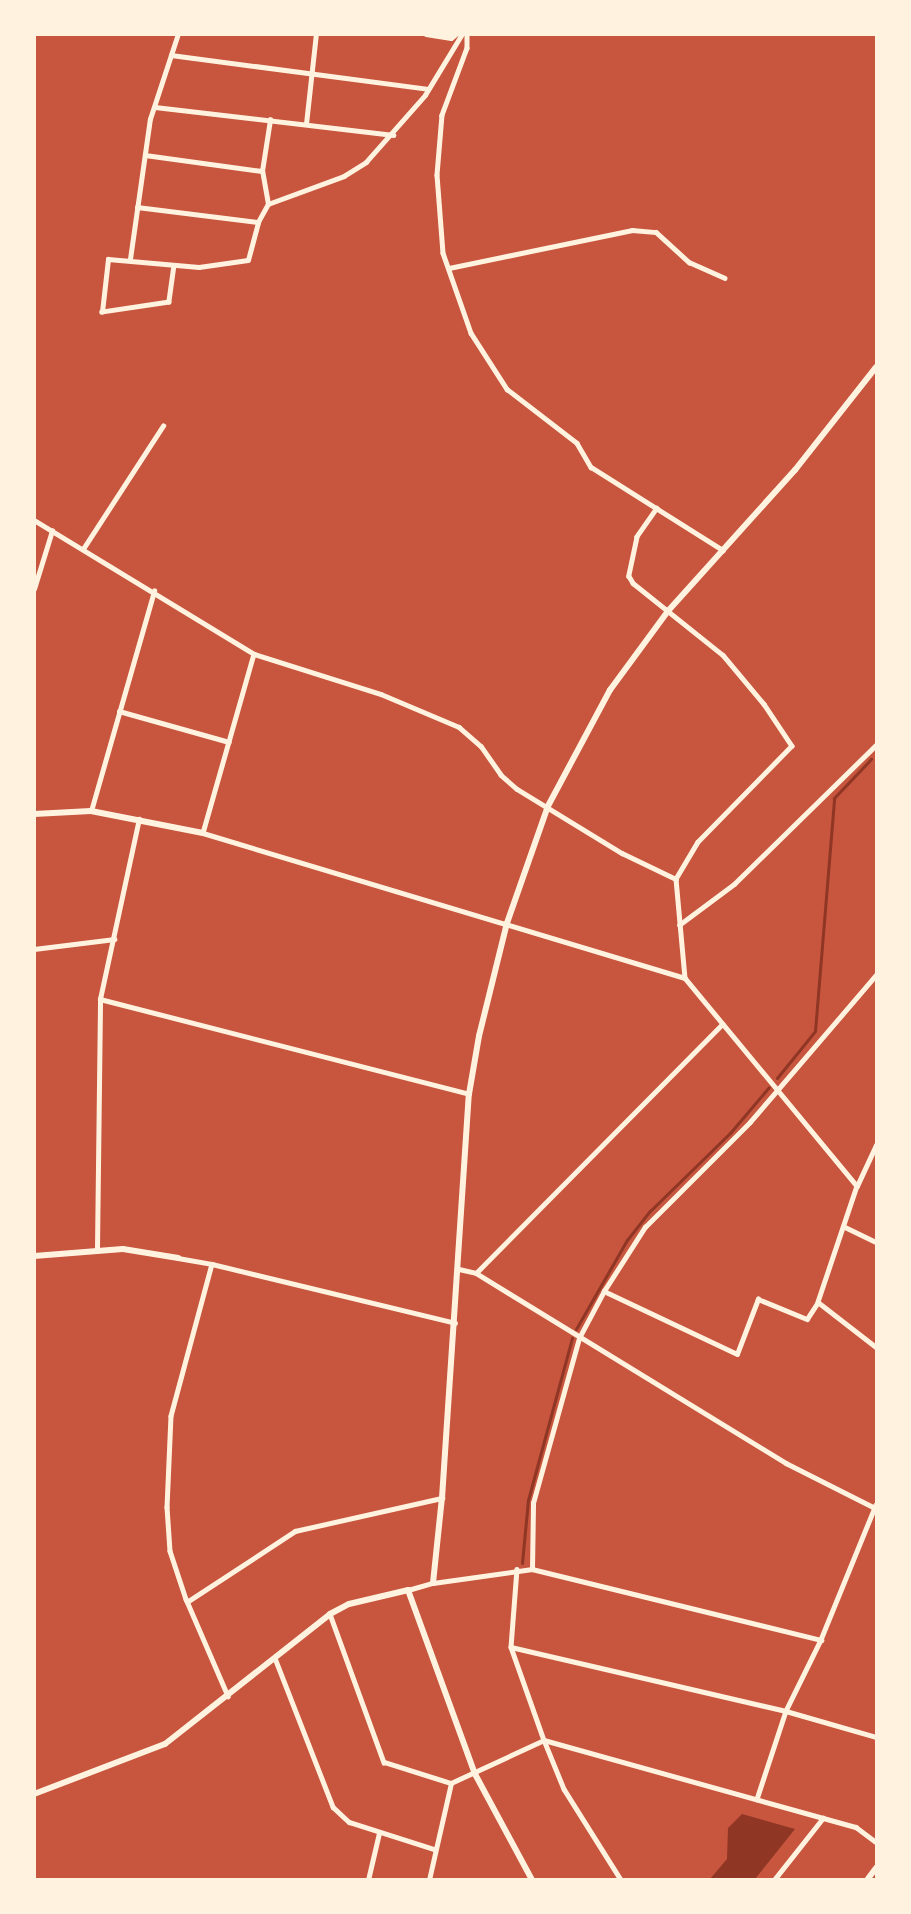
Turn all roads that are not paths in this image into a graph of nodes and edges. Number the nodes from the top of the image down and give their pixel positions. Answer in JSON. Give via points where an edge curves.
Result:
{"nodes":[{"id":1,"x":178,"y":34,"type":"edge"},
{"id":2,"x":316,"y":34,"type":"edge"},
{"id":3,"x":426,"y":34,"type":"edge"},
{"id":4,"x":456,"y":34,"type":"edge"},
{"id":5,"x":462,"y":34,"type":"edge"},
{"id":6,"x":467,"y":34,"type":"edge"},
{"id":7,"x":171,"y":55,"type":"junction"},
{"id":8,"x":312,"y":73,"type":"junction"},
{"id":9,"x":428,"y":89,"type":"junction"},
{"id":10,"x":155,"y":106,"type":"junction"},
{"id":11,"x":270,"y":120,"type":"junction"},
{"id":12,"x":306,"y":124,"type":"junction"},
{"id":13,"x":393,"y":135,"type":"junction"},
{"id":14,"x":145,"y":155,"type":"junction"},
{"id":15,"x":262,"y":171,"type":"junction"},
{"id":16,"x":268,"y":204,"type":"junction"},
{"id":17,"x":137,"y":207,"type":"junction"},
{"id":18,"x":258,"y":222,"type":"junction"},
{"id":19,"x":130,"y":259,"type":"junction"},
{"id":20,"x":174,"y":265,"type":"junction"},
{"id":21,"x":448,"y":268,"type":"junction"},
{"id":22,"x":725,"y":278,"type":"dead end"},
{"id":23,"x":876,"y":367,"type":"edge"},
{"id":24,"x":163,"y":426,"type":"dead end"},
{"id":25,"x":657,"y":507,"type":"junction"},
{"id":26,"x":34,"y":520,"type":"edge"},
{"id":27,"x":52,"y":531,"type":"junction"},
{"id":28,"x":83,"y":549,"type":"junction"},
{"id":29,"x":723,"y":550,"type":"junction"},
{"id":30,"x":34,"y":589,"type":"edge"},
{"id":31,"x":154,"y":591,"type":"junction"},
{"id":32,"x":668,"y":611,"type":"junction"},
{"id":33,"x":254,"y":654,"type":"junction"},
{"id":34,"x":119,"y":711,"type":"junction"},
{"id":35,"x":229,"y":742,"type":"junction"},
{"id":36,"x":876,"y":745,"type":"edge"},
{"id":37,"x":548,"y":806,"type":"junction"},
{"id":38,"x":91,"y":811,"type":"junction"},
{"id":39,"x":34,"y":814,"type":"edge"},
{"id":40,"x":139,"y":819,"type":"junction"},
{"id":41,"x":203,"y":833,"type":"junction"},
{"id":42,"x":676,"y":879,"type":"junction"},
{"id":43,"x":507,"y":923,"type":"junction"},
{"id":44,"x":680,"y":925,"type":"junction"},
{"id":45,"x":114,"y":939,"type":"junction"},
{"id":46,"x":34,"y":949,"type":"edge"},
{"id":47,"x":876,"y":975,"type":"edge"},
{"id":48,"x":685,"y":978,"type":"junction"},
{"id":49,"x":100,"y":999,"type":"junction"},
{"id":50,"x":722,"y":1024,"type":"junction"},
{"id":51,"x":777,"y":1088,"type":"junction"},
{"id":52,"x":469,"y":1094,"type":"junction"},
{"id":53,"x":876,"y":1145,"type":"edge"},
{"id":54,"x":857,"y":1186,"type":"junction"},
{"id":55,"x":844,"y":1227,"type":"junction"},
{"id":56,"x":876,"y":1242,"type":"edge"},
{"id":57,"x":97,"y":1249,"type":"junction"},
{"id":58,"x":34,"y":1256,"type":"edge"},
{"id":59,"x":178,"y":1258,"type":"joint"},
{"id":60,"x":212,"y":1264,"type":"junction"},
{"id":61,"x":459,"y":1269,"type":"junction"},
{"id":62,"x":476,"y":1273,"type":"junction"},
{"id":63,"x":604,"y":1291,"type":"junction"},
{"id":64,"x":818,"y":1302,"type":"junction"},
{"id":65,"x":455,"y":1323,"type":"junction"},
{"id":66,"x":579,"y":1338,"type":"junction"},
{"id":67,"x":876,"y":1347,"type":"edge"},
{"id":68,"x":442,"y":1498,"type":"junction"},
{"id":69,"x":876,"y":1506,"type":"edge"},
{"id":70,"x":517,"y":1569,"type":"junction"},
{"id":71,"x":532,"y":1569,"type":"junction"},
{"id":72,"x":433,"y":1583,"type":"junction"},
{"id":73,"x":408,"y":1590,"type":"junction"},
{"id":74,"x":187,"y":1602,"type":"junction"},
{"id":75,"x":330,"y":1614,"type":"junction"},
{"id":76,"x":820,"y":1640,"type":"junction"},
{"id":77,"x":511,"y":1647,"type":"junction"},
{"id":78,"x":275,"y":1658,"type":"junction"},
{"id":79,"x":229,"y":1696,"type":"junction"},
{"id":80,"x":786,"y":1710,"type":"junction"},
{"id":81,"x":876,"y":1737,"type":"edge"},
{"id":82,"x":544,"y":1740,"type":"junction"},
{"id":83,"x":475,"y":1774,"type":"junction"},
{"id":84,"x":451,"y":1783,"type":"junction"},
{"id":85,"x":34,"y":1794,"type":"edge"},
{"id":86,"x":757,"y":1799,"type":"junction"},
{"id":87,"x":824,"y":1818,"type":"junction"},
{"id":88,"x":379,"y":1833,"type":"junction"},
{"id":89,"x":876,"y":1842,"type":"edge"},
{"id":90,"x":434,"y":1849,"type":"junction"},
{"id":91,"x":876,"y":1868,"type":"edge"},
{"id":92,"x":368,"y":1880,"type":"edge"},
{"id":93,"x":429,"y":1880,"type":"edge"},
{"id":94,"x":532,"y":1880,"type":"edge"},
{"id":95,"x":621,"y":1880,"type":"edge"},
{"id":96,"x":774,"y":1880,"type":"edge"},
{"id":97,"x":867,"y":1880,"type":"edge"}],
"edges":[{"from":1,"to":7,"type":"street"},
{"from":2,"to":8,"type":"street"},
{"from":3,"to":4,"type":"street","via":[[451,38]]},
{"from":5,"to":9,"type":"street"},
{"from":6,"to":21,"type":"street","via":[[467,48],[442,115],[438,144],[438,207]]},
{"from":7,"to":8,"type":"street"},
{"from":7,"to":10,"type":"street"},
{"from":8,"to":9,"type":"street"},
{"from":8,"to":12,"type":"street"},
{"from":9,"to":13,"type":"street"},
{"from":10,"to":11,"type":"street"},
{"from":10,"to":14,"type":"street"},
{"from":11,"to":12,"type":"street"},
{"from":11,"to":15,"type":"street"},
{"from":12,"to":13,"type":"street"},
{"from":13,"to":16,"type":"street","via":[[366,162],[344,176]]},
{"from":14,"to":15,"type":"street"},
{"from":14,"to":17,"type":"street"},
{"from":15,"to":16,"type":"street"},
{"from":16,"to":18,"type":"street"},
{"from":17,"to":18,"type":"street"},
{"from":17,"to":19,"type":"street"},
{"from":18,"to":20,"type":"street","via":[[248,260],[199,267]]},
{"from":19,"to":20,"type":"street"},
{"from":19,"to":20,"type":"street","via":[[108,259],[102,312],[169,302]]},
{"from":21,"to":22,"type":"street","via":[[632,230],[656,232],[689,262]]},
{"from":21,"to":25,"type":"street","via":[[471,333],[507,389],[577,443],[591,467]]},
{"from":23,"to":29,"type":"street","via":[[836,422]]},
{"from":24,"to":28,"type":"street"},
{"from":25,"to":29,"type":"street"},
{"from":25,"to":32,"type":"street","via":[[637,537],[629,576]]},
{"from":26,"to":27,"type":"street"},
{"from":27,"to":28,"type":"street"},
{"from":27,"to":30,"type":"street"},
{"from":28,"to":31,"type":"street"},
{"from":29,"to":32,"type":"street"},
{"from":31,"to":33,"type":"street"},
{"from":31,"to":34,"type":"street"},
{"from":32,"to":37,"type":"street","via":[[610,690]]},
{"from":32,"to":42,"type":"street","via":[[742,675],[792,746],[698,842]]},
{"from":33,"to":35,"type":"street"},
{"from":33,"to":37,"type":"street","via":[[381,694],[459,727],[481,746],[501,775]]},
{"from":34,"to":35,"type":"street"},
{"from":34,"to":38,"type":"street"},
{"from":35,"to":41,"type":"street"},
{"from":36,"to":44,"type":"street","via":[[734,884]]},
{"from":37,"to":42,"type":"street","via":[[622,853]]},
{"from":37,"to":43,"type":"street"},
{"from":38,"to":39,"type":"street"},
{"from":38,"to":40,"type":"street"},
{"from":40,"to":41,"type":"street"},
{"from":40,"to":45,"type":"street"},
{"from":41,"to":43,"type":"street"},
{"from":42,"to":44,"type":"street"},
{"from":43,"to":48,"type":"street"},
{"from":43,"to":52,"type":"street"},
{"from":44,"to":48,"type":"street"},
{"from":45,"to":46,"type":"street"},
{"from":45,"to":49,"type":"street"},
{"from":47,"to":51,"type":"street"},
{"from":48,"to":50,"type":"street"},
{"from":49,"to":52,"type":"street"},
{"from":49,"to":57,"type":"street"},
{"from":50,"to":51,"type":"street"},
{"from":50,"to":62,"type":"street"},
{"from":51,"to":54,"type":"street"},
{"from":51,"to":63,"type":"street","via":[[750,1122],[645,1227]]},
{"from":52,"to":61,"type":"street"},
{"from":53,"to":54,"type":"street"},
{"from":54,"to":55,"type":"street"},
{"from":55,"to":56,"type":"street"},
{"from":55,"to":64,"type":"street"},
{"from":57,"to":58,"type":"street"},
{"from":57,"to":59,"type":"street"},
{"from":59,"to":60,"type":"street"},
{"from":60,"to":65,"type":"street"},
{"from":60,"to":74,"type":"street","via":[[171,1416],[167,1507],[170,1551]]},
{"from":61,"to":62,"type":"street"},
{"from":61,"to":65,"type":"street"},
{"from":62,"to":66,"type":"street"},
{"from":63,"to":64,"type":"street","via":[[737,1354],[758,1299],[807,1319]]},
{"from":63,"to":66,"type":"street"},
{"from":64,"to":67,"type":"street"},
{"from":65,"to":68,"type":"street"},
{"from":66,"to":69,"type":"street","via":[[786,1463]]},
{"from":66,"to":71,"type":"street","via":[[533,1503]]},
{"from":68,"to":72,"type":"street"},
{"from":68,"to":74,"type":"street","via":[[295,1531]]},
{"from":69,"to":76,"type":"street"},
{"from":70,"to":71,"type":"street"},
{"from":70,"to":72,"type":"street"},
{"from":70,"to":77,"type":"street"},
{"from":71,"to":76,"type":"street"},
{"from":72,"to":73,"type":"street"},
{"from":73,"to":75,"type":"street","via":[[349,1604]]},
{"from":73,"to":83,"type":"street"},
{"from":74,"to":79,"type":"street"},
{"from":75,"to":78,"type":"street"},
{"from":75,"to":84,"type":"street","via":[[384,1762]]},
{"from":76,"to":80,"type":"street"},
{"from":77,"to":80,"type":"street"},
{"from":77,"to":82,"type":"street"},
{"from":78,"to":79,"type":"street"},
{"from":78,"to":88,"type":"street","via":[[328,1800],[349,1822]]},
{"from":79,"to":85,"type":"street","via":[[148,1753]]},
{"from":80,"to":81,"type":"street"},
{"from":80,"to":86,"type":"street"},
{"from":82,"to":83,"type":"street"},
{"from":82,"to":86,"type":"street"},
{"from":82,"to":95,"type":"street","via":[[564,1789]]},
{"from":83,"to":84,"type":"street"},
{"from":83,"to":94,"type":"street"},
{"from":84,"to":90,"type":"street"},
{"from":86,"to":87,"type":"street"},
{"from":87,"to":89,"type":"street","via":[[856,1827]]},
{"from":87,"to":96,"type":"street"},
{"from":88,"to":90,"type":"street"},
{"from":88,"to":92,"type":"street"},
{"from":90,"to":93,"type":"street"},
{"from":91,"to":97,"type":"street"}]}
